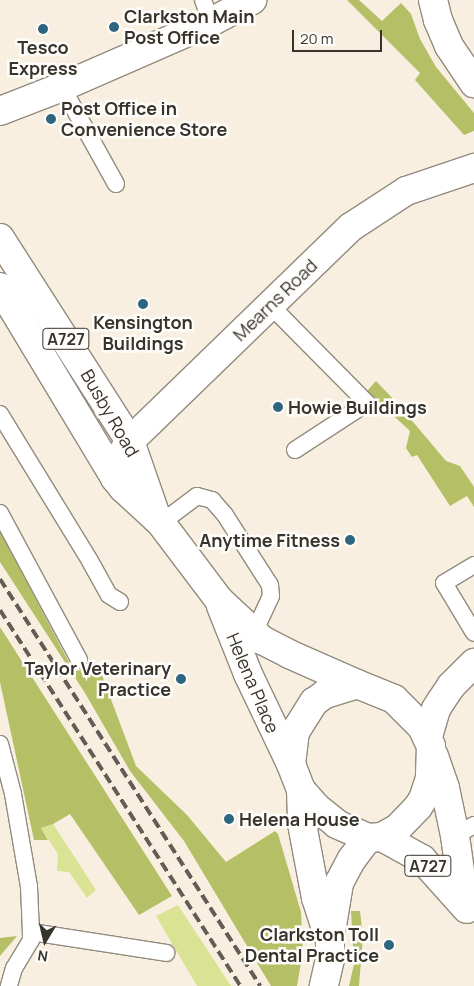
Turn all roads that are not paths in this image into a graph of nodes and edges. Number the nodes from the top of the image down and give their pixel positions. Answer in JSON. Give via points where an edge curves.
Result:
{"nodes":[{"id":1,"x":252,"y":0,"type":"edge"},
{"id":2,"x":433,"y":0,"type":"edge"},
{"id":3,"x":207,"y":11,"type":"edge"},
{"id":4,"x":474,"y":83,"type":"edge"},
{"id":5,"x":62,"y":87,"type":"junction"},
{"id":6,"x":0,"y":111,"type":"edge"},
{"id":7,"x":474,"y":168,"type":"edge"},
{"id":8,"x":116,"y":184,"type":"dead end"},
{"id":9,"x":0,"y":238,"type":"edge"},
{"id":10,"x":0,"y":287,"type":"edge"},
{"id":11,"x":270,"y":305,"type":"junction"},
{"id":12,"x":0,"y":414,"type":"edge"},
{"id":13,"x":130,"y":441,"type":"junction"},
{"id":14,"x":295,"y":450,"type":"dead end"},
{"id":15,"x":115,"y":478,"type":"junction"},
{"id":16,"x":0,"y":513,"type":"edge"},
{"id":17,"x":159,"y":521,"type":"junction"},
{"id":18,"x":474,"y":565,"type":"edge"},
{"id":19,"x":219,"y":600,"type":"junction"},
{"id":20,"x":120,"y":602,"type":"dead end"},
{"id":21,"x":254,"y":632,"type":"junction"},
{"id":22,"x":474,"y":633,"type":"edge"},
{"id":23,"x":79,"y":660,"type":"dead end"},
{"id":24,"x":474,"y":663,"type":"edge"},
{"id":25,"x":357,"y":684,"type":"junction"},
{"id":26,"x":430,"y":741,"type":"junction"},
{"id":27,"x":0,"y":744,"type":"edge"},
{"id":28,"x":290,"y":764,"type":"junction"},
{"id":29,"x":301,"y":790,"type":"junction"},
{"id":30,"x":465,"y":830,"type":"edge"},
{"id":31,"x":375,"y":838,"type":"junction"},
{"id":32,"x":470,"y":914,"type":"edge"},
{"id":33,"x":31,"y":932,"type":"junction"},
{"id":34,"x":330,"y":941,"type":"junction"},
{"id":35,"x":166,"y":953,"type":"dead end"},
{"id":36,"x":9,"y":986,"type":"edge"},
{"id":37,"x":324,"y":986,"type":"edge"}],
"edges":[{"from":1,"to":3,"type":"main road"},
{"from":2,"to":4,"type":"main road","via":[[449,46]]},
{"from":3,"to":5,"type":"main road"},
{"from":5,"to":6,"type":"main road"},
{"from":5,"to":8,"type":"lane"},
{"from":7,"to":11,"type":"main road","name":"Mearns Road","via":[[406,191],[351,227]]},
{"from":9,"to":13,"type":"main road","name":"Busby Road","number":"A727"},
{"from":10,"to":15,"type":"main road","name":"Busby Road","number":"A727"},
{"from":11,"to":13,"type":"main road","name":"Mearns Road"},
{"from":11,"to":14,"type":"lane","via":[[367,403]]},
{"from":12,"to":20,"type":"lane","via":[[109,595]]},
{"from":13,"to":15,"type":"main road","name":"Mearns Road","via":[[118,460]]},
{"from":13,"to":17,"type":"main road","name":"Busby Road","number":"A727"},
{"from":15,"to":17,"type":"main road","name":"Busby Road","number":"A727"},
{"from":16,"to":23,"type":"lane"},
{"from":17,"to":19,"type":"main road","name":"Busby Road","number":"A727"},
{"from":17,"to":21,"type":"lane","via":[[197,496],[212,500],[270,585],[271,596]]},
{"from":18,"to":22,"type":"lane","via":[[444,583]]},
{"from":19,"to":21,"type":"main road","name":"Busby Road","number":"A727"},
{"from":19,"to":28,"type":"main road","name":"Helena Place","number":"A727","via":[[248,674]]},
{"from":21,"to":25,"type":"main road","name":"Busby Road","number":"A727","via":[[262,640],[289,654]]},
{"from":24,"to":26,"type":"main road","via":[[451,686],[436,708]]},
{"from":25,"to":26,"type":"main road","via":[[394,699],[415,719]]},
{"from":25,"to":28,"type":"main road","via":[[325,694],[314,702],[295,732]]},
{"from":26,"to":30,"type":"main road","number":"A727","via":[[445,788]]},
{"from":26,"to":31,"type":"main road","via":[[430,778],[423,799],[398,828]]},
{"from":27,"to":33,"type":"lane","via":[[13,794],[29,887]]},
{"from":28,"to":29,"type":"main road"},
{"from":29,"to":31,"type":"main road","via":[[337,824]]},
{"from":29,"to":34,"type":"main road","via":[[302,824],[316,898]]},
{"from":30,"to":32,"type":"main road","number":"A727"},
{"from":31,"to":32,"type":"main road","number":"A727","via":[[422,859]]},
{"from":31,"to":34,"type":"main road","via":[[352,859],[339,883]]},
{"from":33,"to":35,"type":"lane"},
{"from":33,"to":36,"type":"lane","via":[[31,940],[14,968]]},
{"from":34,"to":37,"type":"main road"}]}
